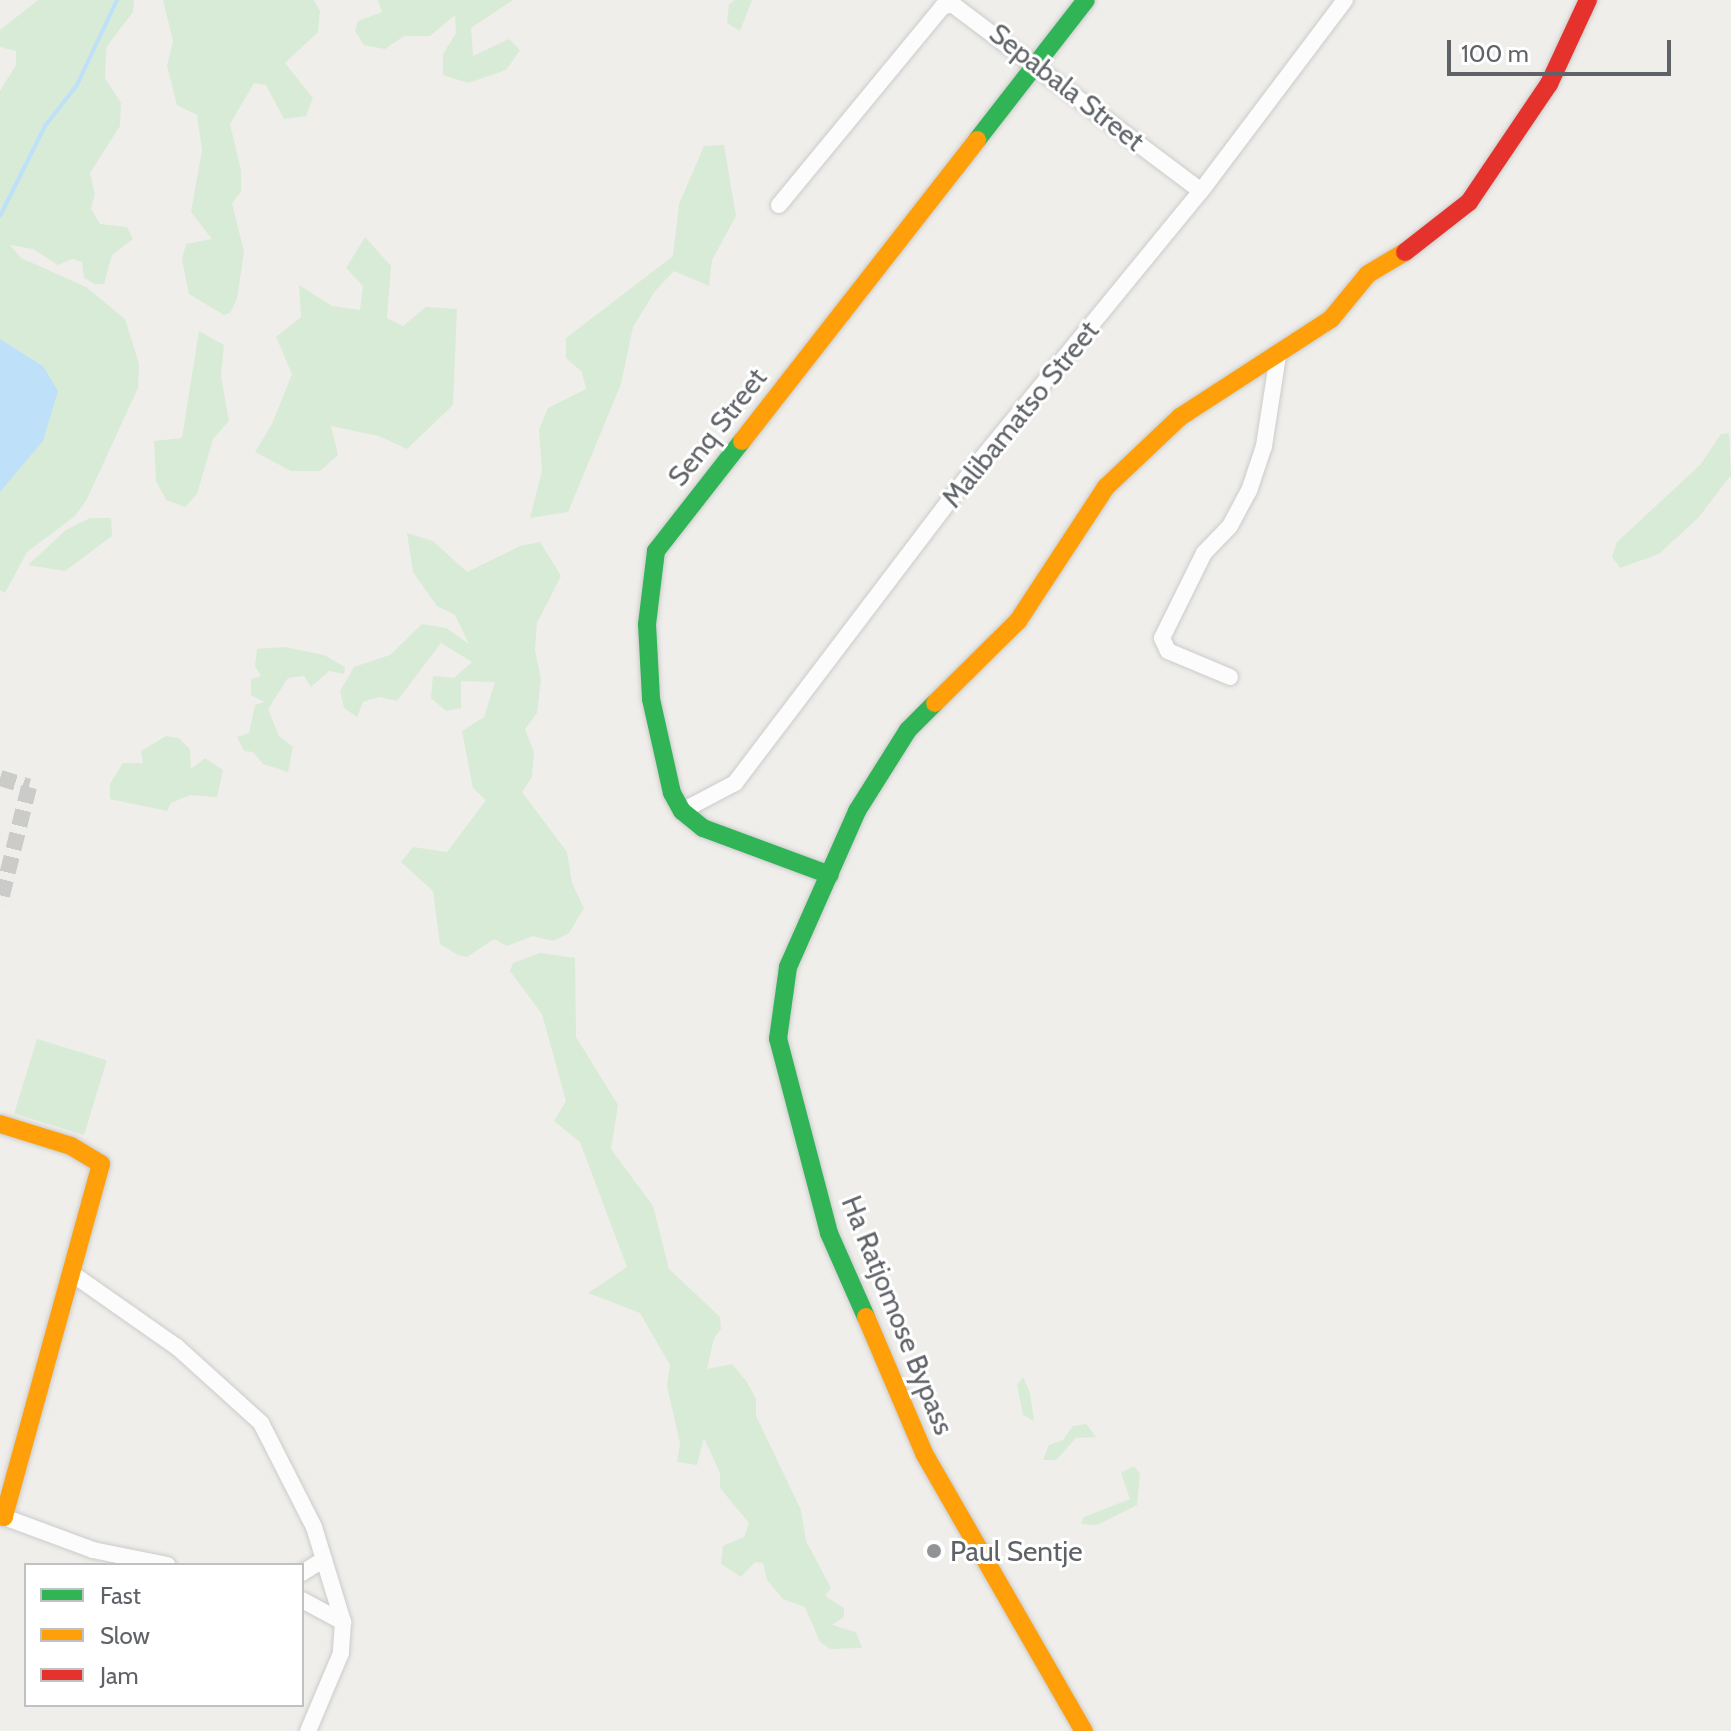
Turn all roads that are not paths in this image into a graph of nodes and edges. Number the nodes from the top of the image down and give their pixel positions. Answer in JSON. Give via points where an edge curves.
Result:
{"nodes":[{"id":1,"x":1086,"y":0,"type":"edge"},
{"id":2,"x":1345,"y":0,"type":"edge"},
{"id":3,"x":1588,"y":0,"type":"edge"},
{"id":4,"x":1038,"y":64,"type":"junction"},
{"id":5,"x":1201,"y":191,"type":"junction"},
{"id":6,"x":779,"y":205,"type":"dead end"},
{"id":7,"x":1278,"y":356,"type":"junction"},
{"id":8,"x":1230,"y":677,"type":"dead end"},
{"id":9,"x":682,"y":811,"type":"junction"},
{"id":10,"x":830,"y":875,"type":"junction"},
{"id":11,"x":0,"y":1124,"type":"edge"},
{"id":12,"x":74,"y":1275,"type":"junction"},
{"id":13,"x":2,"y":1517,"type":"edge"},
{"id":14,"x":324,"y":1559,"type":"junction"},
{"id":15,"x":157,"y":1563,"type":"edge"},
{"id":16,"x":304,"y":1572,"type":"edge"},
{"id":17,"x":304,"y":1601,"type":"edge"},
{"id":18,"x":343,"y":1622,"type":"junction"},
{"id":19,"x":308,"y":1731,"type":"edge"},
{"id":20,"x":1084,"y":1731,"type":"edge"}],
"edges":[{"from":1,"to":4,"type":"street","name":"Senq Street"},
{"from":2,"to":5,"type":"street","name":"Malibamatso Street"},
{"from":3,"to":7,"type":"street","name":"Ha Ratjomose Bypass","via":[[1549,84],[1469,202],[1428,238],[1368,274],[1331,319]]},
{"from":4,"to":5,"type":"street","name":"Sepabala Street"},
{"from":4,"to":6,"type":"street","name":"Sepabala Street","via":[[966,10],[952,4],[942,7]]},
{"from":4,"to":9,"type":"street","name":"Senq Street","via":[[656,551],[647,624],[651,699],[664,765]]},
{"from":5,"to":9,"type":"street","name":"Malibamatso Street","via":[[979,462],[735,783]]},
{"from":7,"to":8,"type":"street","via":[[1264,446],[1249,491],[1230,526],[1204,553],[1162,638],[1168,651]]},
{"from":7,"to":10,"type":"street","name":"Ha Ratjomose Bypass","via":[[1180,417],[1106,487],[1018,621],[908,730],[857,811]]},
{"from":9,"to":10,"type":"street","via":[[703,828]]},
{"from":10,"to":20,"type":"street","name":"Ha Ratjomose Bypass","via":[[788,967],[778,1039],[829,1233],[925,1455]]},
{"from":11,"to":12,"type":"street","via":[[71,1146],[101,1164]]},
{"from":12,"to":13,"type":"street"},
{"from":12,"to":14,"type":"street","via":[[177,1347],[261,1423]]},
{"from":13,"to":15,"type":"street","via":[[93,1550]]},
{"from":14,"to":16,"type":"street"},
{"from":14,"to":18,"type":"street"},
{"from":17,"to":18,"type":"street"},
{"from":18,"to":19,"type":"street","via":[[341,1653]]}]}
